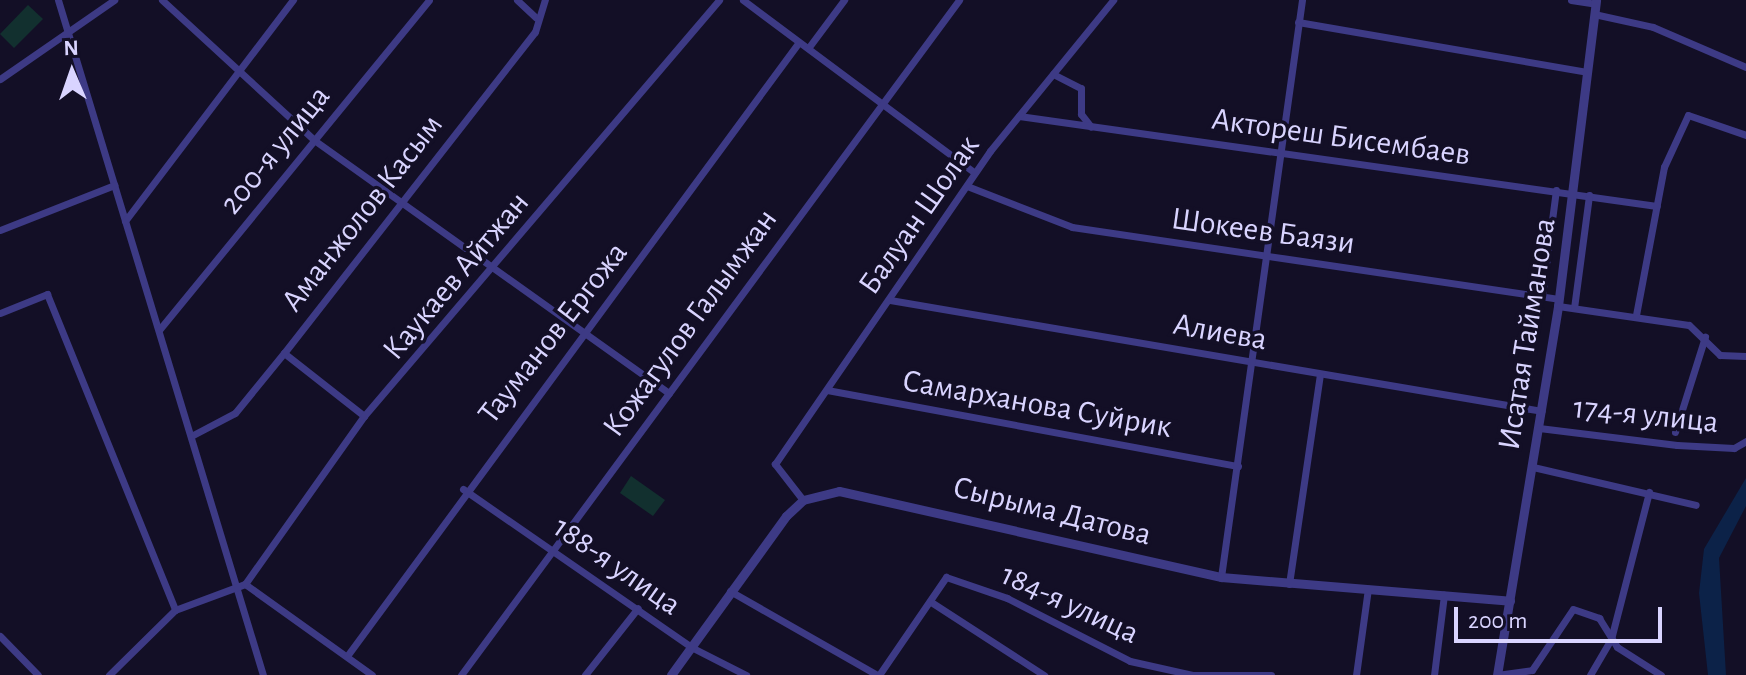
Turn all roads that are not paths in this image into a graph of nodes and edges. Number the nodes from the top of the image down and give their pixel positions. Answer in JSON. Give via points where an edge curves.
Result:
{"nodes":[{"id":1,"x":58,"y":0,"type":"edge"},
{"id":2,"x":114,"y":0,"type":"edge"},
{"id":3,"x":162,"y":0,"type":"edge"},
{"id":4,"x":293,"y":0,"type":"edge"},
{"id":5,"x":429,"y":0,"type":"edge"},
{"id":6,"x":517,"y":0,"type":"edge"},
{"id":7,"x":545,"y":0,"type":"edge"},
{"id":8,"x":719,"y":0,"type":"edge"},
{"id":9,"x":743,"y":0,"type":"edge"},
{"id":10,"x":844,"y":0,"type":"edge"},
{"id":11,"x":959,"y":0,"type":"edge"},
{"id":12,"x":1113,"y":0,"type":"edge"},
{"id":13,"x":1302,"y":0,"type":"edge"},
{"id":14,"x":1571,"y":0,"type":"edge"},
{"id":15,"x":1595,"y":6,"type":"edge"},
{"id":16,"x":536,"y":18,"type":"junction"},
{"id":17,"x":1298,"y":22,"type":"junction"},
{"id":18,"x":70,"y":35,"type":"junction"},
{"id":19,"x":799,"y":42,"type":"junction"},
{"id":20,"x":809,"y":47,"type":"junction"},
{"id":21,"x":1746,"y":67,"type":"edge"},
{"id":22,"x":239,"y":71,"type":"junction"},
{"id":23,"x":1587,"y":72,"type":"junction"},
{"id":24,"x":1053,"y":74,"type":"junction"},
{"id":25,"x":0,"y":79,"type":"edge"},
{"id":26,"x":882,"y":103,"type":"junction"},
{"id":27,"x":1019,"y":116,"type":"junction"},
{"id":28,"x":1091,"y":127,"type":"junction"},
{"id":29,"x":1746,"y":135,"type":"edge"},
{"id":30,"x":314,"y":140,"type":"junction"},
{"id":31,"x":1284,"y":155,"type":"junction"},
{"id":32,"x":975,"y":173,"type":"junction"},
{"id":33,"x":114,"y":185,"type":"junction"},
{"id":34,"x":967,"y":186,"type":"junction"},
{"id":35,"x":1556,"y":190,"type":"junction"},
{"id":36,"x":1575,"y":192,"type":"junction"},
{"id":37,"x":1589,"y":195,"type":"junction"},
{"id":38,"x":400,"y":204,"type":"junction"},
{"id":39,"x":1657,"y":206,"type":"junction"},
{"id":40,"x":125,"y":221,"type":"junction"},
{"id":41,"x":0,"y":230,"type":"edge"},
{"id":42,"x":1271,"y":256,"type":"junction"},
{"id":43,"x":491,"y":271,"type":"junction"},
{"id":44,"x":1542,"y":296,"type":"junction"},
{"id":45,"x":890,"y":300,"type":"junction"},
{"id":46,"x":1558,"y":302,"type":"junction"},
{"id":47,"x":1574,"y":308,"type":"junction"},
{"id":48,"x":0,"y":313,"type":"edge"},
{"id":49,"x":1636,"y":315,"type":"junction"},
{"id":50,"x":159,"y":330,"type":"junction"},
{"id":51,"x":582,"y":333,"type":"junction"},
{"id":52,"x":1705,"y":337,"type":"junction"},
{"id":53,"x":284,"y":353,"type":"junction"},
{"id":54,"x":1746,"y":356,"type":"edge"},
{"id":55,"x":1253,"y":362,"type":"junction"},
{"id":56,"x":1320,"y":374,"type":"junction"},
{"id":57,"x":827,"y":390,"type":"junction"},
{"id":58,"x":669,"y":393,"type":"junction"},
{"id":59,"x":1542,"y":411,"type":"junction"},
{"id":60,"x":364,"y":416,"type":"junction"},
{"id":61,"x":1539,"y":428,"type":"junction"},
{"id":62,"x":1675,"y":432,"type":"dead end"},
{"id":63,"x":193,"y":435,"type":"junction"},
{"id":64,"x":1746,"y":441,"type":"edge"},
{"id":65,"x":1238,"y":466,"type":"junction"},
{"id":66,"x":1533,"y":467,"type":"junction"},
{"id":67,"x":463,"y":489,"type":"junction"},
{"id":68,"x":1649,"y":492,"type":"junction"},
{"id":69,"x":803,"y":500,"type":"junction"},
{"id":70,"x":1696,"y":505,"type":"dead end"},
{"id":71,"x":552,"y":549,"type":"junction"},
{"id":72,"x":1221,"y":577,"type":"junction"},
{"id":73,"x":241,"y":584,"type":"junction"},
{"id":74,"x":1289,"y":584,"type":"junction"},
{"id":75,"x":1368,"y":589,"type":"junction"},
{"id":76,"x":728,"y":590,"type":"junction"},
{"id":77,"x":1444,"y":595,"type":"junction"},
{"id":78,"x":1510,"y":601,"type":"junction"},
{"id":79,"x":931,"y":602,"type":"junction"},
{"id":80,"x":638,"y":608,"type":"junction"},
{"id":81,"x":175,"y":610,"type":"junction"},
{"id":82,"x":0,"y":636,"type":"edge"},
{"id":83,"x":1611,"y":639,"type":"junction"},
{"id":84,"x":691,"y":647,"type":"junction"},
{"id":85,"x":347,"y":656,"type":"junction"},
{"id":86,"x":38,"y":675,"type":"edge"},
{"id":87,"x":109,"y":675,"type":"edge"},
{"id":88,"x":263,"y":675,"type":"edge"},
{"id":89,"x":372,"y":675,"type":"edge"},
{"id":90,"x":461,"y":675,"type":"edge"},
{"id":91,"x":585,"y":675,"type":"edge"},
{"id":92,"x":671,"y":675,"type":"edge"},
{"id":93,"x":746,"y":675,"type":"edge"},
{"id":94,"x":878,"y":675,"type":"edge"},
{"id":95,"x":1044,"y":675,"type":"edge"},
{"id":96,"x":1271,"y":675,"type":"edge"},
{"id":97,"x":1356,"y":675,"type":"edge"},
{"id":98,"x":1434,"y":675,"type":"edge"},
{"id":99,"x":1497,"y":675,"type":"edge"},
{"id":100,"x":1590,"y":675,"type":"edge"},
{"id":101,"x":1661,"y":675,"type":"edge"}],
"edges":[{"from":1,"to":18,"type":"street"},
{"from":2,"to":18,"type":"street"},
{"from":3,"to":22,"type":"street"},
{"from":4,"to":22,"type":"street"},
{"from":5,"to":30,"type":"street","name":"200-я улица"},
{"from":6,"to":16,"type":"street"},
{"from":7,"to":16,"type":"street","name":"Аманжолов Касым"},
{"from":8,"to":43,"type":"street","name":"Каукаев Айтжан"},
{"from":9,"to":19,"type":"street"},
{"from":10,"to":20,"type":"street"},
{"from":11,"to":26,"type":"street","name":"Кожагулов Галымжан"},
{"from":12,"to":24,"type":"street","name":"Балуан Шолак"},
{"from":13,"to":17,"type":"street"},
{"from":14,"to":15,"type":"street"},
{"from":15,"to":21,"type":"street"},
{"from":15,"to":23,"type":"street","name":"Исатая Тайманова"},
{"from":16,"to":38,"type":"street","name":"Аманжолов Касым","via":[[535,32]]},
{"from":17,"to":23,"type":"street"},
{"from":17,"to":31,"type":"street"},
{"from":18,"to":25,"type":"street"},
{"from":18,"to":33,"type":"street"},
{"from":19,"to":20,"type":"street"},
{"from":19,"to":51,"type":"street","name":"Тауманов Ергожа"},
{"from":20,"to":26,"type":"street"},
{"from":22,"to":30,"type":"street"},
{"from":22,"to":40,"type":"street"},
{"from":23,"to":36,"type":"street","name":"Исатая Тайманова"},
{"from":24,"to":27,"type":"street","name":"Балуан Шолак"},
{"from":24,"to":28,"type":"street","via":[[1081,88],[1081,114]]},
{"from":26,"to":32,"type":"street"},
{"from":26,"to":58,"type":"street","name":"Кожагулов Галымжан"},
{"from":27,"to":28,"type":"street","name":"Актореш Бисембаев"},
{"from":27,"to":32,"type":"street","name":"Балуан Шолак"},
{"from":28,"to":31,"type":"street","name":"Актореш Бисембаев"},
{"from":29,"to":39,"type":"street","via":[[1688,115],[1667,157]]},
{"from":30,"to":38,"type":"street"},
{"from":30,"to":50,"type":"street","name":"200-я улица"},
{"from":31,"to":35,"type":"street","name":"Актореш Бисембаев"},
{"from":31,"to":42,"type":"street"},
{"from":32,"to":34,"type":"street","name":"Балуан Шолак"},
{"from":33,"to":40,"type":"street"},
{"from":33,"to":41,"type":"street"},
{"from":34,"to":42,"type":"street","name":"Шокеев Баязи","via":[[1072,227]]},
{"from":34,"to":45,"type":"street","name":"Балуан Шолак"},
{"from":35,"to":36,"type":"street","name":"Актореш Бисембаев"},
{"from":35,"to":44,"type":"street"},
{"from":36,"to":37,"type":"street","name":"Актореш Бисембаев"},
{"from":36,"to":46,"type":"street","name":"Исатая Тайманова"},
{"from":37,"to":39,"type":"street","name":"Актореш Бисембаев"},
{"from":37,"to":47,"type":"street"},
{"from":38,"to":43,"type":"street"},
{"from":38,"to":53,"type":"street","name":"Аманжолов Касым"},
{"from":39,"to":49,"type":"street"},
{"from":40,"to":50,"type":"street"},
{"from":42,"to":44,"type":"street","name":"Шокеев Баязи"},
{"from":42,"to":55,"type":"street"},
{"from":43,"to":51,"type":"street"},
{"from":43,"to":60,"type":"street","name":"Каукаев Айтжан"},
{"from":44,"to":46,"type":"street","name":"Шокеев Баязи"},
{"from":45,"to":55,"type":"street","name":"Алиева"},
{"from":45,"to":57,"type":"street","name":"Балуан Шолак"},
{"from":46,"to":47,"type":"street","name":"Шокеев Баязи"},
{"from":46,"to":59,"type":"street","name":"Исатая Тайманова"},
{"from":47,"to":49,"type":"street","name":"Шокеев Баязи"},
{"from":48,"to":81,"type":"street","via":[[47,294]]},
{"from":49,"to":52,"type":"street","name":"Шокеев Баязи","via":[[1689,325]]},
{"from":50,"to":63,"type":"street"},
{"from":51,"to":58,"type":"street"},
{"from":51,"to":67,"type":"street","name":"Тауманов Ергожа"},
{"from":52,"to":54,"type":"street","name":"Шокеев Баязи","via":[[1720,355]]},
{"from":52,"to":62,"type":"street"},
{"from":53,"to":60,"type":"street"},
{"from":53,"to":63,"type":"street","name":"Аманжолов Касым","via":[[235,413]]},
{"from":55,"to":56,"type":"street","name":"Алиева"},
{"from":55,"to":65,"type":"street"},
{"from":56,"to":59,"type":"street","name":"Алиева"},
{"from":56,"to":74,"type":"street"},
{"from":57,"to":65,"type":"street","name":"Самарханова Суйрик"},
{"from":57,"to":69,"type":"street","name":"Балуан Шолак","via":[[775,464]]},
{"from":58,"to":71,"type":"street","name":"Кожагулов Галымжан"},
{"from":59,"to":61,"type":"street","name":"Исатая Тайманова"},
{"from":60,"to":73,"type":"street","name":"Каукаев Айтжан"},
{"from":61,"to":64,"type":"street","name":"174-я улица","via":[[1677,445],[1734,448]]},
{"from":61,"to":66,"type":"street","name":"Исатая Тайманова"},
{"from":63,"to":73,"type":"street"},
{"from":65,"to":72,"type":"street"},
{"from":66,"to":68,"type":"street"},
{"from":66,"to":78,"type":"street","name":"Исатая Тайманова"},
{"from":67,"to":71,"type":"street","name":"188-я улица"},
{"from":67,"to":85,"type":"street","name":"Тауманов Ергожа"},
{"from":68,"to":70,"type":"street"},
{"from":68,"to":83,"type":"street"},
{"from":69,"to":72,"type":"street","name":"Сырыма Датова","via":[[839,491],[883,496]]},
{"from":69,"to":76,"type":"street"},
{"from":71,"to":80,"type":"street","name":"188-я улица"},
{"from":71,"to":90,"type":"street","name":"Кожагулов Галымжан"},
{"from":72,"to":74,"type":"street","name":"Сырыма Датова"},
{"from":73,"to":81,"type":"street"},
{"from":73,"to":85,"type":"street"},
{"from":73,"to":88,"type":"street"},
{"from":74,"to":75,"type":"street","name":"Сырыма Датова"},
{"from":75,"to":77,"type":"street","name":"Сырыма Датова"},
{"from":75,"to":97,"type":"street"},
{"from":76,"to":84,"type":"street"},
{"from":76,"to":94,"type":"street"},
{"from":77,"to":78,"type":"street","name":"Сырыма Датова"},
{"from":77,"to":98,"type":"street"},
{"from":78,"to":99,"type":"street","name":"Исатая Тайманова"},
{"from":79,"to":94,"type":"street"},
{"from":79,"to":95,"type":"street"},
{"from":79,"to":96,"type":"street","name":"184-я улица","via":[[946,577],[1007,598],[1130,661],[1193,675]]},
{"from":80,"to":84,"type":"street","name":"188-я улица"},
{"from":80,"to":91,"type":"street"},
{"from":81,"to":87,"type":"street"},
{"from":82,"to":86,"type":"street"},
{"from":83,"to":99,"type":"street","via":[[1599,618],[1573,609],[1532,670]]},
{"from":83,"to":100,"type":"street"},
{"from":83,"to":101,"type":"street"},
{"from":84,"to":92,"type":"street"},
{"from":84,"to":93,"type":"street","name":"188-я улица"},
{"from":85,"to":89,"type":"street"}]}
